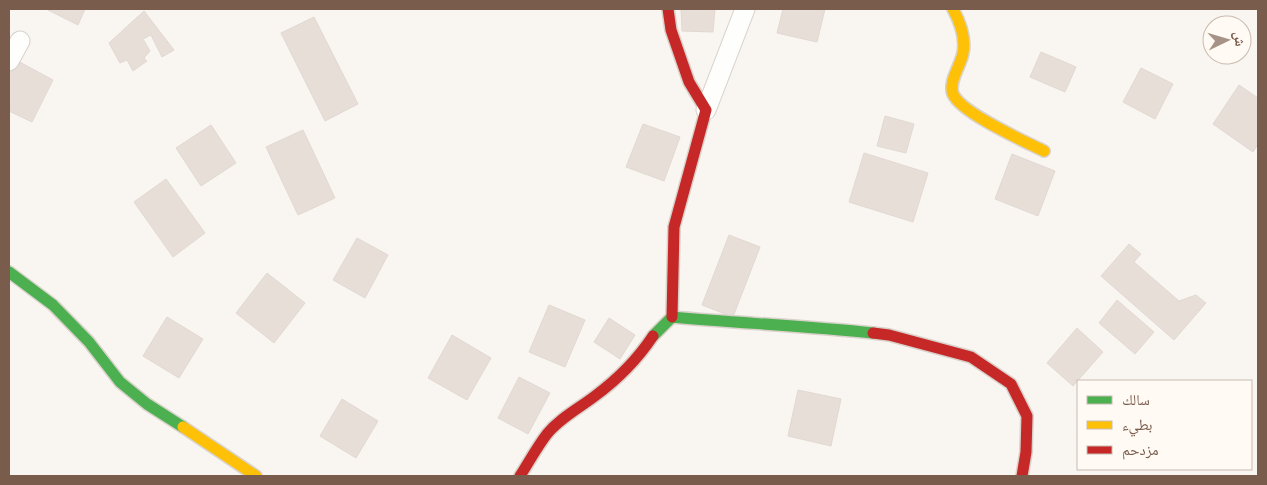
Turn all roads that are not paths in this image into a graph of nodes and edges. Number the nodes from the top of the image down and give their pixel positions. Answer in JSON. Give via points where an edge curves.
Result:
{"nodes":[{"id":1,"x":668,"y":9,"type":"edge"},
{"id":2,"x":745,"y":9,"type":"edge"},
{"id":3,"x":953,"y":9,"type":"edge"},
{"id":4,"x":20,"y":41,"type":"dead end"},
{"id":5,"x":9,"y":61,"type":"edge"},
{"id":6,"x":706,"y":110,"type":"junction"},
{"id":7,"x":1044,"y":150,"type":"dead end"},
{"id":8,"x":9,"y":272,"type":"edge"},
{"id":9,"x":672,"y":317,"type":"junction"},
{"id":10,"x":256,"y":476,"type":"edge"},
{"id":11,"x":520,"y":476,"type":"edge"},
{"id":12,"x":1022,"y":476,"type":"edge"}],
"edges":[{"from":1,"to":6,"type":"street","via":[[689,82]]},
{"from":2,"to":6,"type":"street"},
{"from":3,"to":7,"type":"street","via":[[963,34],[963,53],[953,85],[958,101],[977,115]]},
{"from":4,"to":5,"type":"street"},
{"from":6,"to":9,"type":"street","via":[[674,227]]},
{"from":8,"to":10,"type":"street","via":[[53,305],[89,342],[120,382],[146,404]]},
{"from":9,"to":11,"type":"street","via":[[656,331],[624,372],[568,413],[547,434]]},
{"from":9,"to":12,"type":"street","via":[[889,335],[971,357],[1011,384],[1027,416]]}]}
